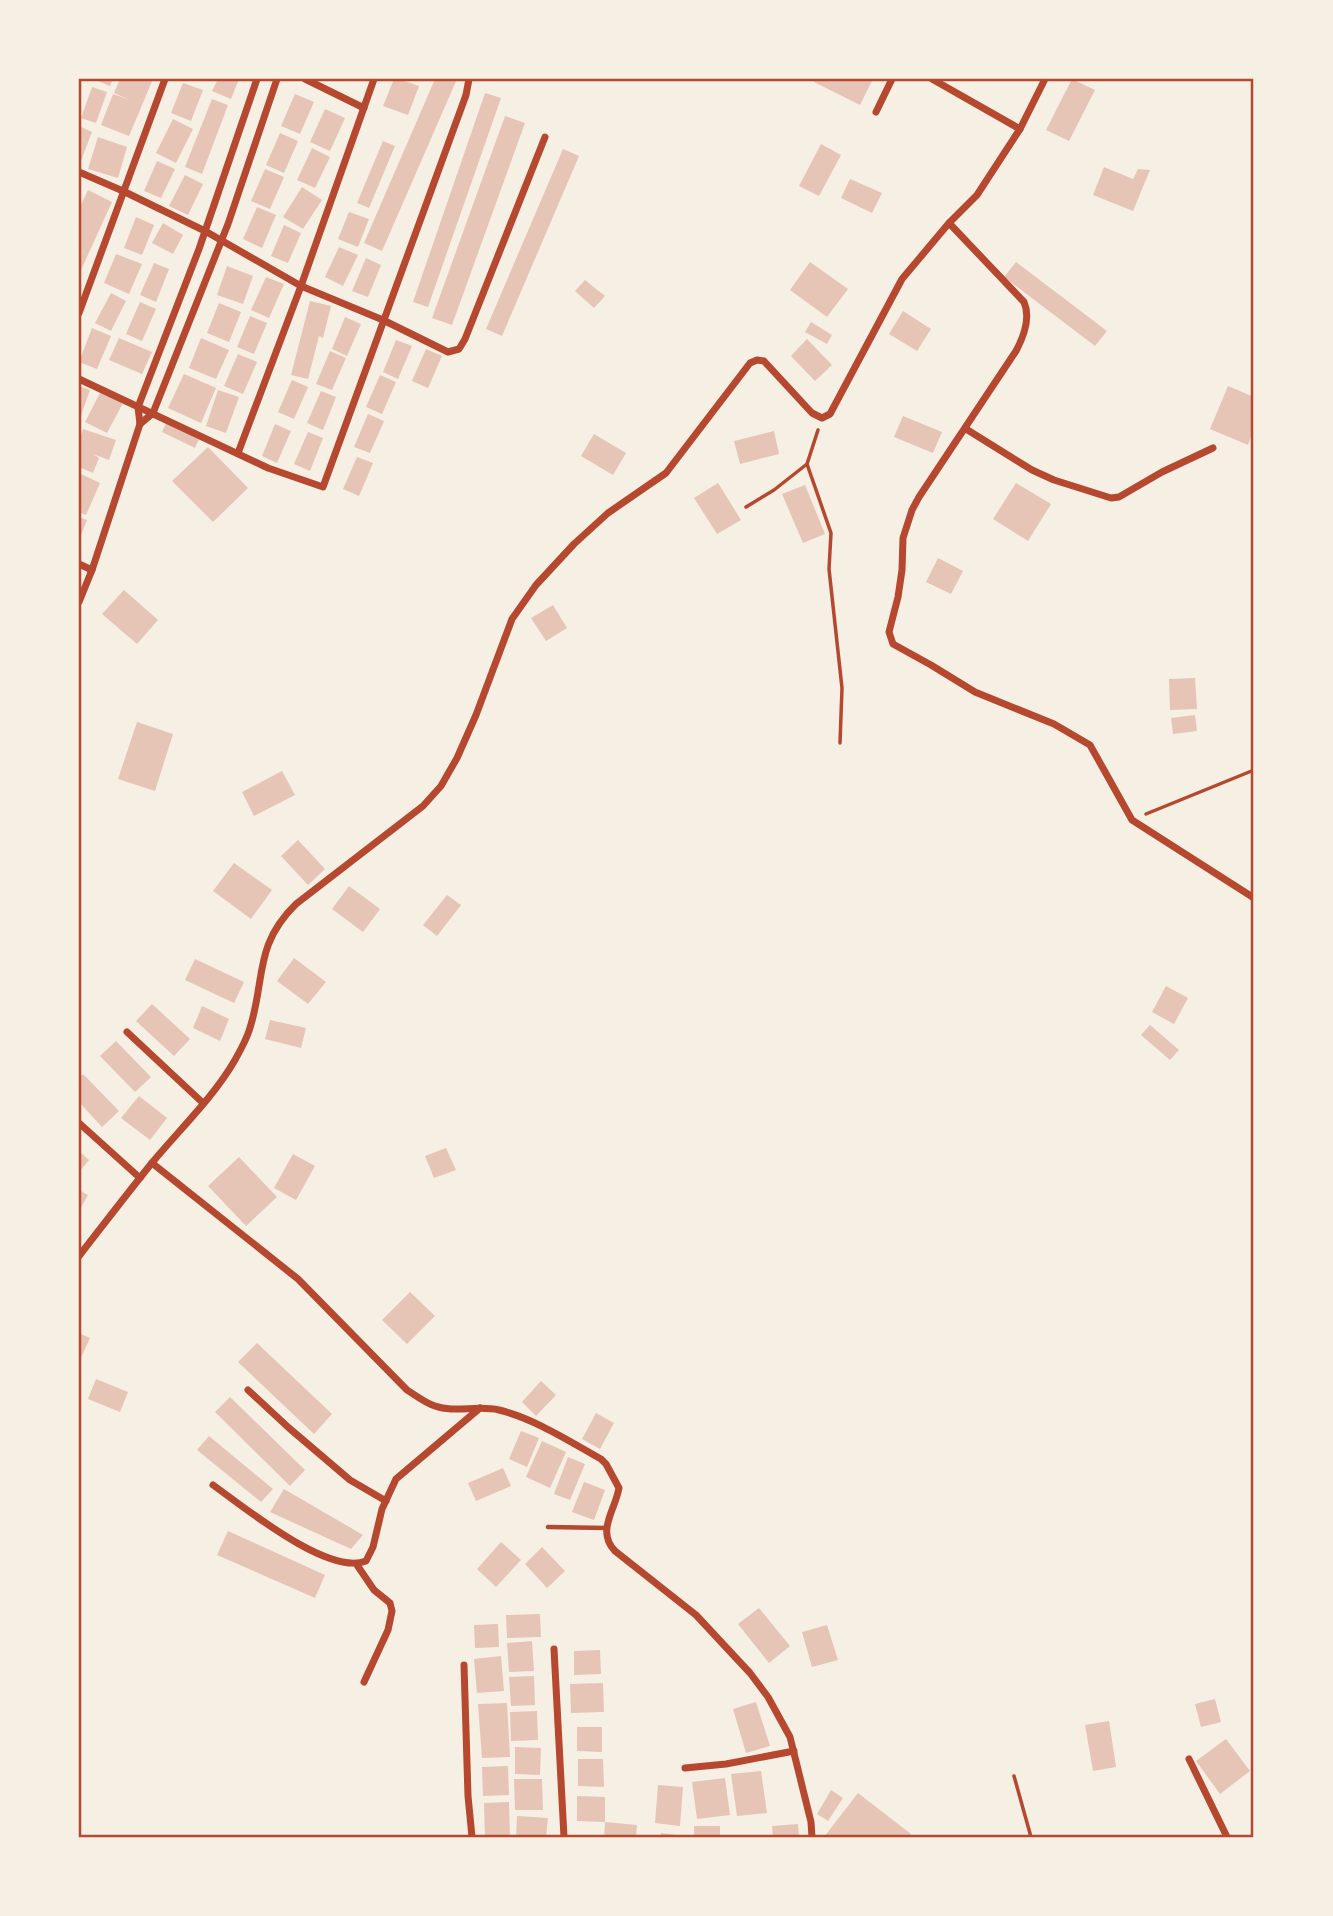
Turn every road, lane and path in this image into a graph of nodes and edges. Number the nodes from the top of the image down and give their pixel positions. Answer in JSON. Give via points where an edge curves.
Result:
{"nodes":[{"id":1,"x":166,"y":79,"type":"edge"},
{"id":2,"x":257,"y":79,"type":"edge"},
{"id":3,"x":278,"y":79,"type":"edge"},
{"id":4,"x":305,"y":79,"type":"edge"},
{"id":5,"x":374,"y":79,"type":"edge"},
{"id":6,"x":468,"y":79,"type":"edge"},
{"id":7,"x":892,"y":79,"type":"edge"},
{"id":8,"x":932,"y":79,"type":"edge"},
{"id":9,"x":1045,"y":79,"type":"edge"},
{"id":10,"x":363,"y":108,"type":"junction"},
{"id":11,"x":876,"y":112,"type":"dead end"},
{"id":12,"x":1020,"y":129,"type":"junction"},
{"id":13,"x":545,"y":137,"type":"dead end"},
{"id":14,"x":79,"y":172,"type":"edge"},
{"id":15,"x":123,"y":191,"type":"junction"},
{"id":16,"x":950,"y":223,"type":"junction"},
{"id":17,"x":205,"y":231,"type":"junction"},
{"id":18,"x":221,"y":240,"type":"junction"},
{"id":19,"x":301,"y":286,"type":"junction"},
{"id":20,"x":79,"y":313,"type":"edge"},
{"id":21,"x":383,"y":320,"type":"junction"},
{"id":22,"x":79,"y":379,"type":"edge"},
{"id":23,"x":138,"y":407,"type":"junction"},
{"id":24,"x":153,"y":414,"type":"junction"},
{"id":25,"x":822,"y":418,"type":"junction"},
{"id":26,"x":140,"y":424,"type":"junction"},
{"id":27,"x":966,"y":429,"type":"junction"},
{"id":28,"x":1213,"y":448,"type":"dead end"},
{"id":29,"x":238,"y":453,"type":"junction"},
{"id":30,"x":807,"y":464,"type":"junction"},
{"id":31,"x":746,"y":507,"type":"dead end"},
{"id":32,"x":79,"y":564,"type":"edge"},
{"id":33,"x":92,"y":570,"type":"junction"},
{"id":34,"x":79,"y":602,"type":"edge"},
{"id":35,"x":840,"y":743,"type":"dead end"},
{"id":36,"x":1254,"y":770,"type":"edge"},
{"id":37,"x":1132,"y":820,"type":"junction"},
{"id":38,"x":1254,"y":898,"type":"edge"},
{"id":39,"x":127,"y":1032,"type":"dead end"},
{"id":40,"x":203,"y":1103,"type":"junction"},
{"id":41,"x":79,"y":1123,"type":"edge"},
{"id":42,"x":152,"y":1163,"type":"junction"},
{"id":43,"x":140,"y":1178,"type":"junction"},
{"id":44,"x":79,"y":1256,"type":"edge"},
{"id":45,"x":248,"y":1390,"type":"dead end"},
{"id":46,"x":480,"y":1407,"type":"junction"},
{"id":47,"x":212,"y":1486,"type":"dead end"},
{"id":48,"x":386,"y":1501,"type":"junction"},
{"id":49,"x":548,"y":1527,"type":"dead end"},
{"id":50,"x":607,"y":1528,"type":"junction"},
{"id":51,"x":357,"y":1565,"type":"junction"},
{"id":52,"x":554,"y":1649,"type":"dead end"},
{"id":53,"x":464,"y":1665,"type":"dead end"},
{"id":54,"x":364,"y":1682,"type":"dead end"},
{"id":55,"x":794,"y":1751,"type":"junction"},
{"id":56,"x":1189,"y":1759,"type":"dead end"},
{"id":57,"x":685,"y":1768,"type":"dead end"},
{"id":58,"x":1014,"y":1776,"type":"dead end"},
{"id":59,"x":472,"y":1837,"type":"edge"},
{"id":60,"x":564,"y":1837,"type":"edge"},
{"id":61,"x":812,"y":1837,"type":"edge"},
{"id":62,"x":1031,"y":1837,"type":"edge"},
{"id":63,"x":1227,"y":1837,"type":"edge"}],
"edges":[{"from":1,"to":15,"type":"street"},
{"from":2,"to":17,"type":"street"},
{"from":3,"to":18,"type":"street"},
{"from":4,"to":10,"type":"street"},
{"from":5,"to":10,"type":"street"},
{"from":6,"to":21,"type":"street"},
{"from":7,"to":11,"type":"street"},
{"from":8,"to":12,"type":"street"},
{"from":9,"to":12,"type":"street"},
{"from":10,"to":19,"type":"street"},
{"from":12,"to":16,"type":"street","via":[[977,195]]},
{"from":13,"to":21,"type":"street","via":[[459,349],[448,352]]},
{"from":14,"to":15,"type":"street"},
{"from":15,"to":17,"type":"street"},
{"from":15,"to":20,"type":"street"},
{"from":16,"to":25,"type":"street","via":[[902,279],[830,414]]},
{"from":16,"to":27,"type":"street","via":[[1024,302],[1028,315],[1016,351]]},
{"from":17,"to":18,"type":"street"},
{"from":17,"to":23,"type":"street"},
{"from":18,"to":19,"type":"street"},
{"from":18,"to":24,"type":"street"},
{"from":19,"to":21,"type":"street"},
{"from":19,"to":29,"type":"street"},
{"from":21,"to":29,"type":"street","via":[[323,487]]},
{"from":22,"to":23,"type":"street"},
{"from":23,"to":24,"type":"street"},
{"from":23,"to":26,"type":"street"},
{"from":24,"to":26,"type":"street"},
{"from":24,"to":29,"type":"street"},
{"from":25,"to":30,"type":"path"},
{"from":25,"to":40,"type":"street","via":[[812,413],[764,360],[750,363],[666,473],[608,513],[536,585],[512,619],[476,715],[441,786],[423,806],[296,904],[274,930],[265,950],[249,1031]]},
{"from":26,"to":33,"type":"street"},
{"from":27,"to":28,"type":"street","via":[[1032,470],[1111,498]]},
{"from":27,"to":37,"type":"street","via":[[919,497],[906,527],[889,632],[892,644],[975,692],[1054,724],[1090,745]]},
{"from":30,"to":31,"type":"path"},
{"from":30,"to":35,"type":"path","via":[[831,533],[829,569],[842,688]]},
{"from":32,"to":33,"type":"street"},
{"from":33,"to":34,"type":"street"},
{"from":36,"to":37,"type":"path"},
{"from":37,"to":38,"type":"street"},
{"from":39,"to":40,"type":"street"},
{"from":40,"to":42,"type":"street"},
{"from":41,"to":43,"type":"street"},
{"from":42,"to":43,"type":"street"},
{"from":42,"to":46,"type":"street","via":[[298,1279],[407,1390],[435,1406]]},
{"from":43,"to":44,"type":"street"},
{"from":45,"to":48,"type":"street","via":[[350,1480]]},
{"from":46,"to":48,"type":"street","via":[[396,1479]]},
{"from":46,"to":50,"type":"street","via":[[512,1414],[601,1459],[619,1488]]},
{"from":47,"to":51,"type":"street","via":[[295,1543]]},
{"from":48,"to":51,"type":"street","via":[[373,1547],[366,1561]]},
{"from":49,"to":50,"type":"lane"},
{"from":50,"to":55,"type":"street","via":[[608,1544],[696,1615],[750,1673],[768,1697]]},
{"from":51,"to":54,"type":"street","via":[[392,1611]]},
{"from":52,"to":60,"type":"street"},
{"from":53,"to":59,"type":"street"},
{"from":55,"to":57,"type":"street"},
{"from":55,"to":61,"type":"street"},
{"from":56,"to":63,"type":"street"},
{"from":58,"to":62,"type":"path"}]}
